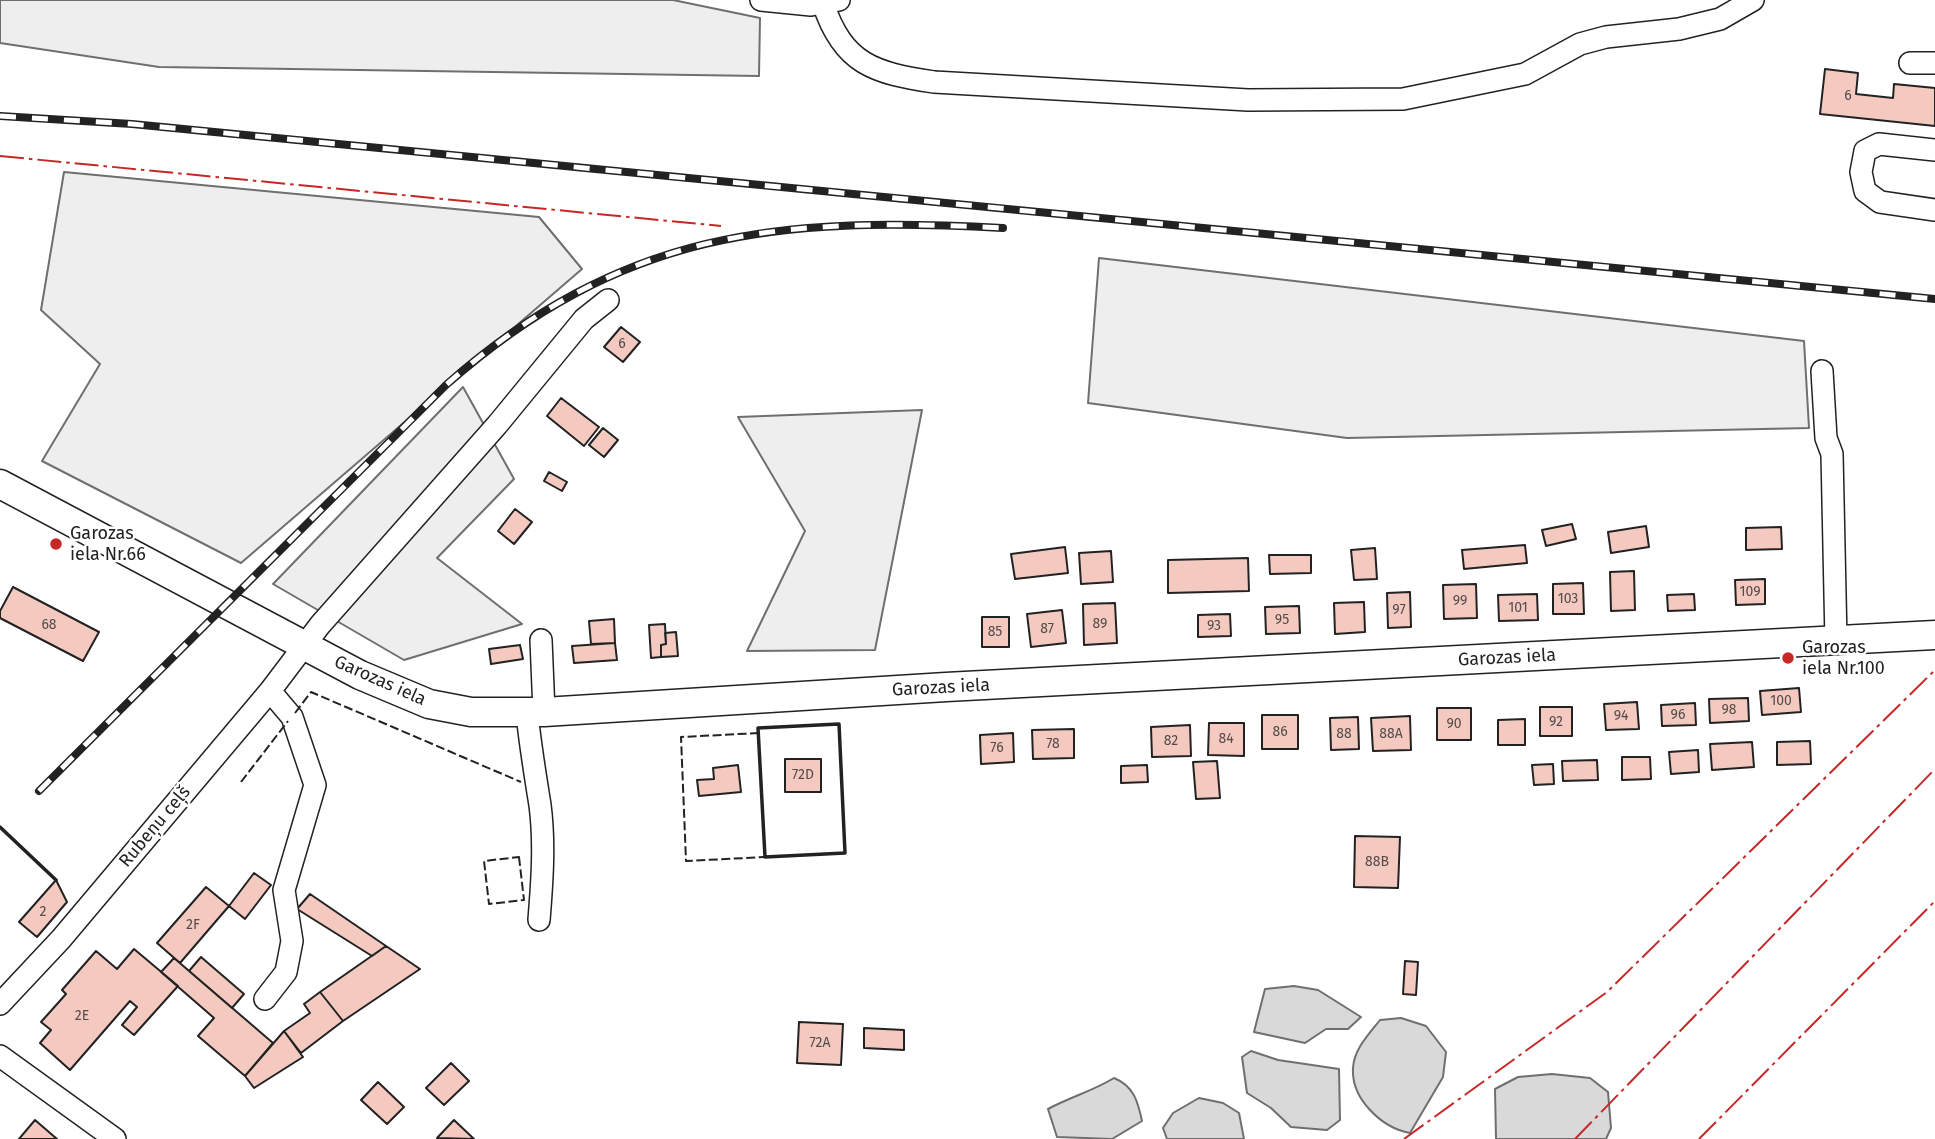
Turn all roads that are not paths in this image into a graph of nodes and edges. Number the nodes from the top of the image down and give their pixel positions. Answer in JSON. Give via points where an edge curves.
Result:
{"nodes":[{"id":1,"x":761,"y":0,"type":"edge"},
{"id":2,"x":1754,"y":0,"type":"edge"},
{"id":3,"x":831,"y":2,"type":"edge"},
{"id":4,"x":1910,"y":63,"type":"dead end"},
{"id":5,"x":1935,"y":63,"type":"edge"},
{"id":6,"x":1935,"y":150,"type":"edge"},
{"id":7,"x":1935,"y":210,"type":"edge"},
{"id":8,"x":608,"y":300,"type":"dead end"},
{"id":9,"x":1822,"y":371,"type":"dead end"},
{"id":10,"x":0,"y":484,"type":"edge"},
{"id":11,"x":1935,"y":635,"type":"edge"},
{"id":12,"x":541,"y":640,"type":"dead end"},
{"id":13,"x":1836,"y":640,"type":"junction"},
{"id":14,"x":303,"y":645,"type":"junction"},
{"id":15,"x":270,"y":691,"type":"junction"},
{"id":16,"x":535,"y":713,"type":"junction"},
{"id":17,"x":540,"y":920,"type":"dead end"},
{"id":18,"x":265,"y":999,"type":"dead end"},
{"id":19,"x":0,"y":1004,"type":"edge"},
{"id":20,"x":0,"y":1056,"type":"edge"},
{"id":21,"x":115,"y":1139,"type":"edge"}],
"edges":[{"from":1,"to":3,"type":"street","via":[[793,5]]},
{"from":2,"to":3,"type":"street","via":[[1720,19],[1679,29],[1605,37],[1580,44],[1525,74],[1403,99],[1248,100],[934,82],[898,76],[865,64],[845,49],[832,33]]},
{"from":4,"to":5,"type":"street"},
{"from":6,"to":7,"type":"street","via":[[1879,144],[1865,152],[1861,172],[1865,191],[1880,202]]},
{"from":8,"to":14,"type":"street","name":"Rubeņu ceļš","via":[[584,319]]},
{"from":9,"to":13,"type":"street","via":[[1826,438],[1832,454]]},
{"from":10,"to":14,"type":"main road","name":"Garozas iela"},
{"from":11,"to":13,"type":"main road","name":"Garozas iela"},
{"from":12,"to":16,"type":"street"},
{"from":13,"to":16,"type":"main road","name":"Garozas iela"},
{"from":14,"to":15,"type":"street","name":"Rubeņu ceļš"},
{"from":14,"to":16,"type":"main road","name":"Garozas iela","via":[[429,704],[471,712]]},
{"from":15,"to":18,"type":"street","via":[[292,717],[315,785],[284,890],[292,941],[286,972]]},
{"from":15,"to":19,"type":"street","name":"Rubeņu ceļš","via":[[61,939]]},
{"from":16,"to":17,"type":"street","via":[[532,772],[540,806]]},
{"from":20,"to":21,"type":"street"}]}
